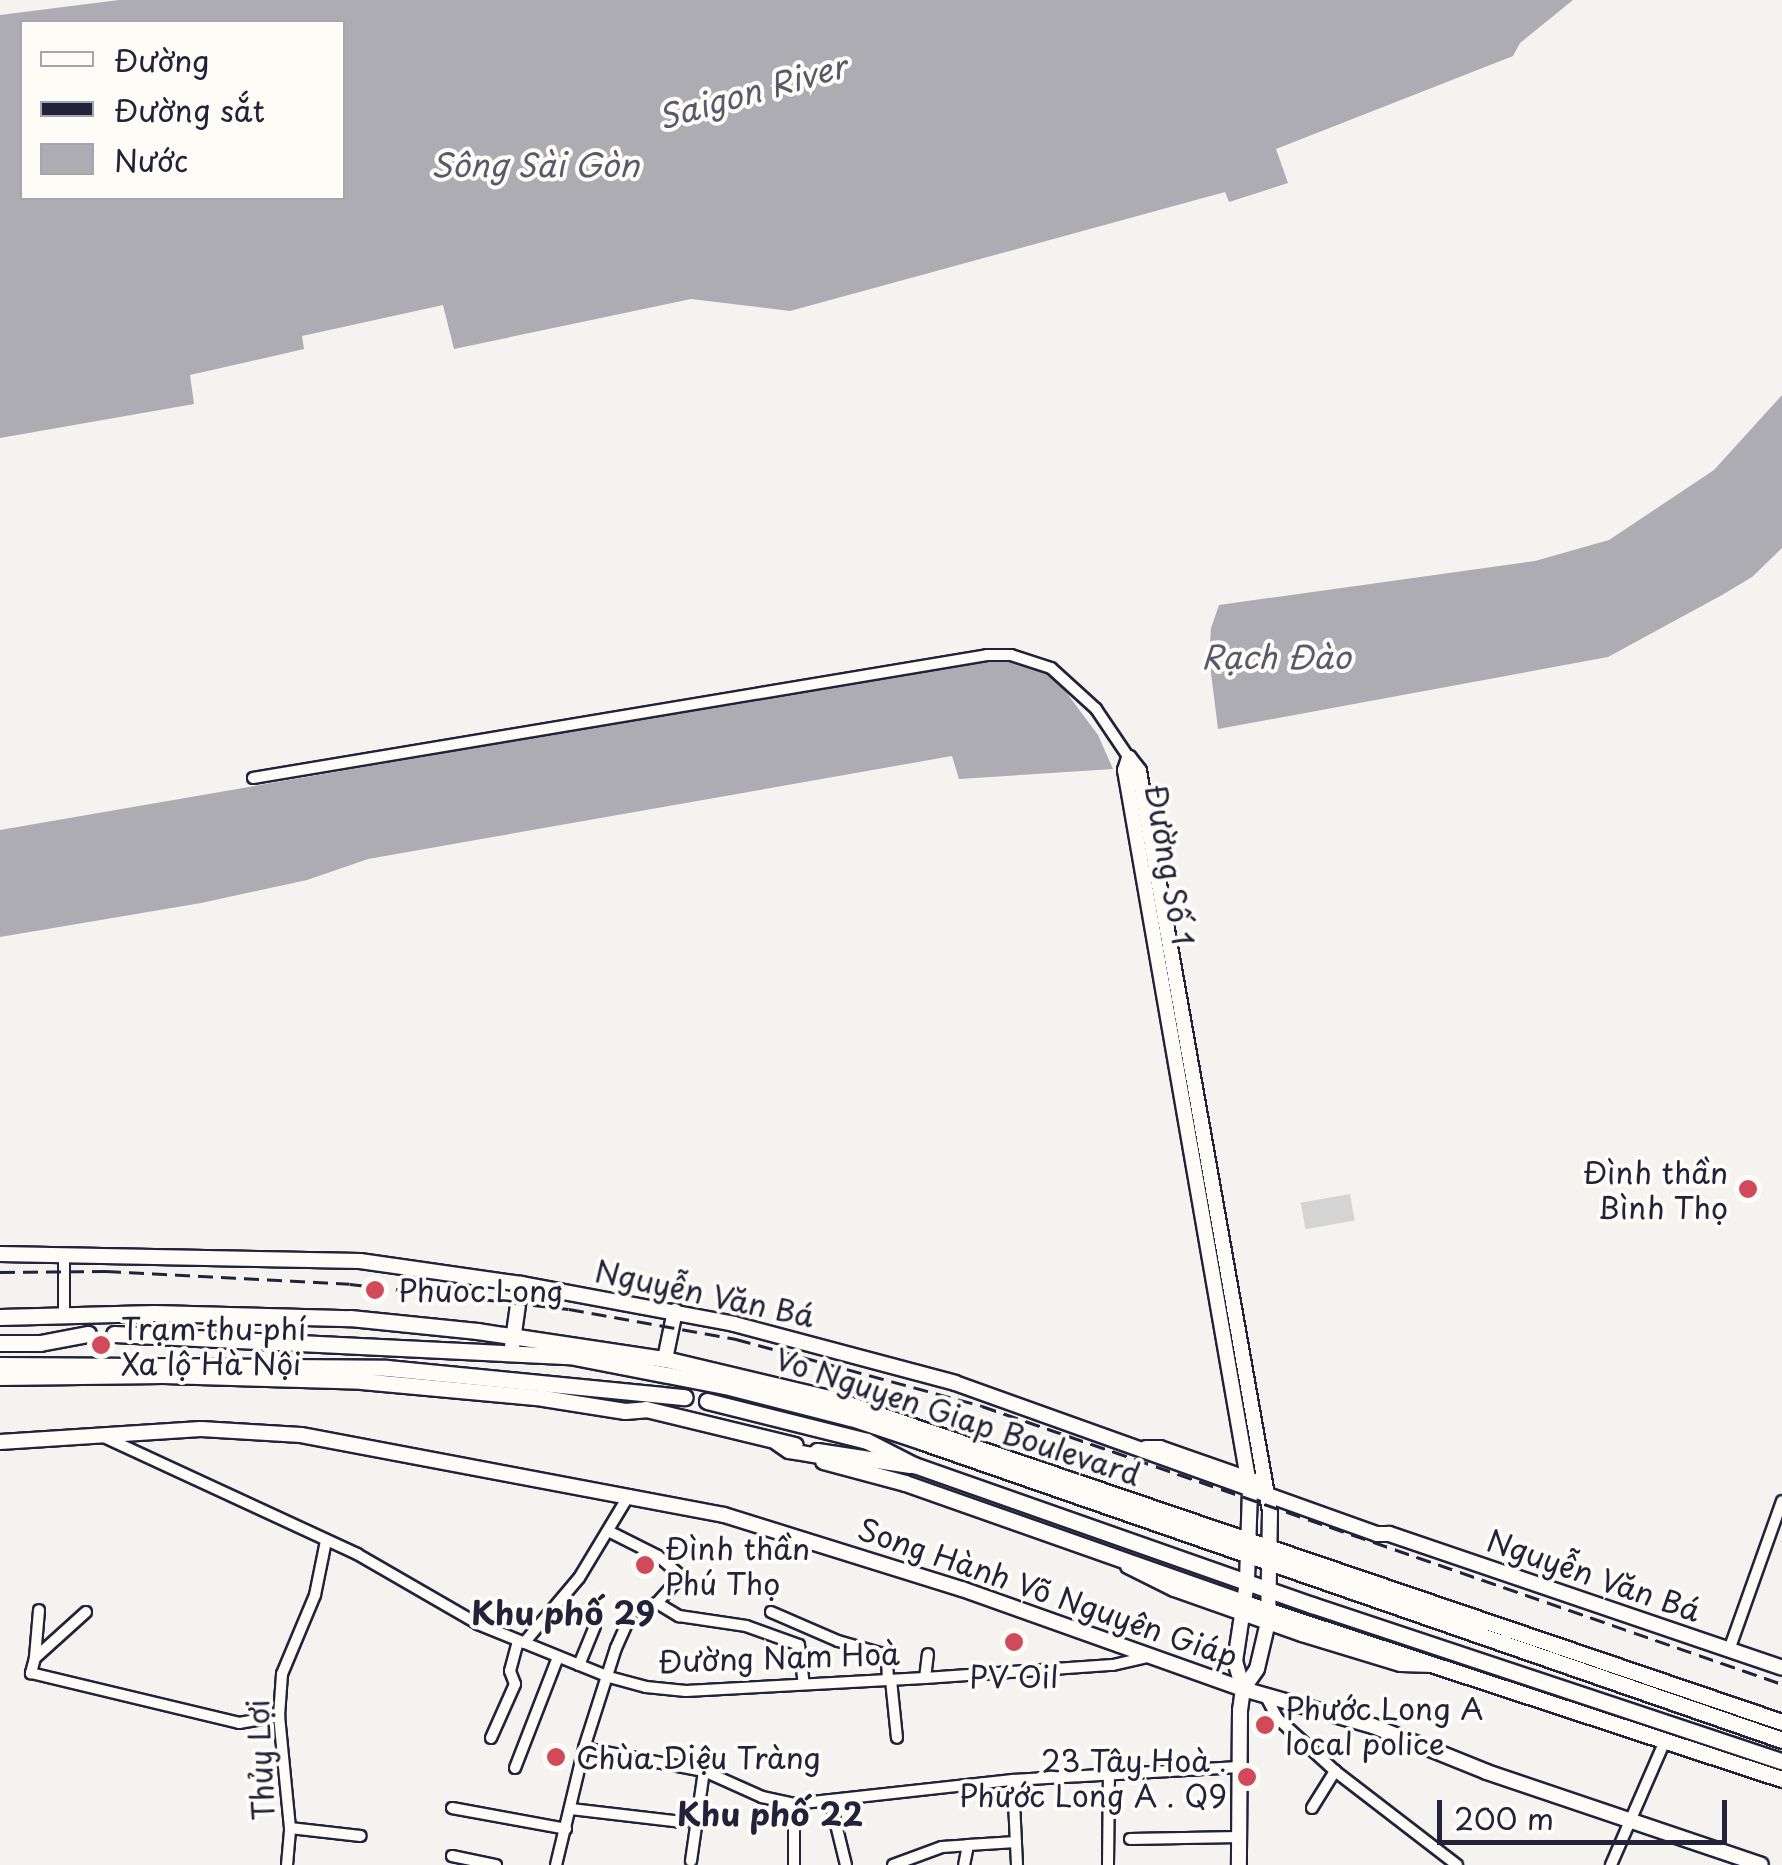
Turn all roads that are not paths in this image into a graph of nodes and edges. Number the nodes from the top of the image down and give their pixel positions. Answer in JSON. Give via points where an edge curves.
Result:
{"nodes":[{"id":1,"x":1129,"y":758,"type":"junction"},
{"id":2,"x":253,"y":778,"type":"dead end"},
{"id":3,"x":0,"y":1254,"type":"edge"},
{"id":4,"x":64,"y":1254,"type":"junction"},
{"id":5,"x":522,"y":1284,"type":"junction"},
{"id":6,"x":0,"y":1306,"type":"edge"},
{"id":7,"x":676,"y":1312,"type":"junction"},
{"id":8,"x":154,"y":1313,"type":"junction"},
{"id":9,"x":64,"y":1316,"type":"junction"},
{"id":10,"x":0,"y":1317,"type":"edge"},
{"id":11,"x":26,"y":1317,"type":"junction"},
{"id":12,"x":88,"y":1334,"type":"dead end"},
{"id":13,"x":114,"y":1334,"type":"dead end"},
{"id":14,"x":211,"y":1335,"type":"junction"},
{"id":15,"x":0,"y":1343,"type":"edge"},
{"id":16,"x":512,"y":1344,"type":"junction"},
{"id":17,"x":592,"y":1347,"type":"junction"},
{"id":18,"x":568,"y":1356,"type":"junction"},
{"id":19,"x":665,"y":1358,"type":"junction"},
{"id":20,"x":0,"y":1365,"type":"edge"},
{"id":21,"x":0,"y":1377,"type":"edge"},
{"id":22,"x":626,"y":1394,"type":"junction"},
{"id":23,"x":686,"y":1396,"type":"dead end"},
{"id":24,"x":706,"y":1401,"type":"dead end"},
{"id":25,"x":646,"y":1409,"type":"junction"},
{"id":26,"x":99,"y":1435,"type":"junction"},
{"id":27,"x":772,"y":1439,"type":"junction"},
{"id":28,"x":0,"y":1442,"type":"edge"},
{"id":29,"x":795,"y":1445,"type":"dead end"},
{"id":30,"x":826,"y":1456,"type":"junction"},
{"id":31,"x":914,"y":1465,"type":"junction"},
{"id":32,"x":1249,"y":1484,"type":"junction"},
{"id":33,"x":1268,"y":1491,"type":"junction"},
{"id":34,"x":629,"y":1495,"type":"junction"},
{"id":35,"x":1782,"y":1501,"type":"edge"},
{"id":36,"x":610,"y":1532,"type":"junction"},
{"id":37,"x":326,"y":1541,"type":"junction"},
{"id":38,"x":1272,"y":1549,"type":"junction"},
{"id":39,"x":1250,"y":1550,"type":"junction"},
{"id":40,"x":1272,"y":1566,"type":"junction"},
{"id":41,"x":1247,"y":1582,"type":"junction"},
{"id":42,"x":1272,"y":1591,"type":"junction"},
{"id":43,"x":1294,"y":1598,"type":"junction"},
{"id":44,"x":657,"y":1602,"type":"junction"},
{"id":45,"x":1244,"y":1608,"type":"junction"},
{"id":46,"x":39,"y":1610,"type":"dead end"},
{"id":47,"x":86,"y":1612,"type":"dead end"},
{"id":48,"x":771,"y":1612,"type":"dead end"},
{"id":49,"x":1335,"y":1613,"type":"junction"},
{"id":50,"x":1269,"y":1616,"type":"junction"},
{"id":51,"x":595,"y":1626,"type":"dead end"},
{"id":52,"x":1360,"y":1640,"type":"junction"},
{"id":53,"x":521,"y":1642,"type":"junction"},
{"id":54,"x":1730,"y":1650,"type":"junction"},
{"id":55,"x":928,"y":1654,"type":"dead end"},
{"id":56,"x":1154,"y":1655,"type":"junction"},
{"id":57,"x":558,"y":1657,"type":"junction"},
{"id":58,"x":35,"y":1658,"type":"junction"},
{"id":59,"x":578,"y":1665,"type":"junction"},
{"id":60,"x":1434,"y":1665,"type":"junction"},
{"id":61,"x":1782,"y":1668,"type":"edge"},
{"id":62,"x":609,"y":1677,"type":"junction"},
{"id":63,"x":925,"y":1678,"type":"junction"},
{"id":64,"x":889,"y":1680,"type":"junction"},
{"id":65,"x":804,"y":1682,"type":"junction"},
{"id":66,"x":1243,"y":1689,"type":"junction"},
{"id":67,"x":1264,"y":1694,"type":"junction"},
{"id":68,"x":279,"y":1716,"type":"junction"},
{"id":69,"x":1782,"y":1722,"type":"edge"},
{"id":70,"x":491,"y":1738,"type":"dead end"},
{"id":71,"x":896,"y":1738,"type":"dead end"},
{"id":72,"x":1782,"y":1740,"type":"edge"},
{"id":73,"x":1665,"y":1741,"type":"junction"},
{"id":74,"x":584,"y":1748,"type":"junction"},
{"id":75,"x":1782,"y":1761,"type":"edge"},
{"id":76,"x":1239,"y":1767,"type":"junction"},
{"id":77,"x":514,"y":1768,"type":"dead end"},
{"id":78,"x":704,"y":1771,"type":"junction"},
{"id":79,"x":1109,"y":1772,"type":"junction"},
{"id":80,"x":1335,"y":1772,"type":"junction"},
{"id":81,"x":1012,"y":1780,"type":"junction"},
{"id":82,"x":1782,"y":1780,"type":"edge"},
{"id":83,"x":830,"y":1800,"type":"junction"},
{"id":84,"x":794,"y":1804,"type":"junction"},
{"id":85,"x":452,"y":1808,"type":"dead end"},
{"id":86,"x":1312,"y":1808,"type":"dead end"},
{"id":87,"x":571,"y":1809,"type":"junction"},
{"id":88,"x":1632,"y":1821,"type":"junction"},
{"id":89,"x":682,"y":1822,"type":"dead end"},
{"id":90,"x":290,"y":1828,"type":"junction"},
{"id":91,"x":566,"y":1830,"type":"junction"},
{"id":92,"x":361,"y":1836,"type":"dead end"},
{"id":93,"x":1238,"y":1836,"type":"junction"},
{"id":94,"x":1130,"y":1839,"type":"dead end"},
{"id":95,"x":1016,"y":1842,"type":"junction"},
{"id":96,"x":968,"y":1846,"type":"junction"},
{"id":97,"x":452,"y":1856,"type":"dead end"},
{"id":98,"x":691,"y":1861,"type":"dead end"},
{"id":99,"x":287,"y":1865,"type":"edge"},
{"id":100,"x":496,"y":1865,"type":"edge"},
{"id":101,"x":556,"y":1865,"type":"edge"},
{"id":102,"x":794,"y":1865,"type":"edge"},
{"id":103,"x":846,"y":1865,"type":"edge"},
{"id":104,"x":894,"y":1865,"type":"edge"},
{"id":105,"x":964,"y":1865,"type":"edge"},
{"id":106,"x":1017,"y":1865,"type":"edge"},
{"id":107,"x":1108,"y":1865,"type":"edge"},
{"id":108,"x":1239,"y":1865,"type":"edge"},
{"id":109,"x":1457,"y":1865,"type":"edge"},
{"id":110,"x":1611,"y":1865,"type":"edge"},
{"id":111,"x":1761,"y":1865,"type":"edge"}],
"edges":[{"from":1,"to":2,"type":"street","via":[[1096,709],[1051,668],[987,655]]},
{"from":1,"to":32,"type":"main road","name":"Đường Số 1","via":[[1125,770]]},
{"from":1,"to":33,"type":"main road","name":"Đường Số 1","via":[[1139,771]]},
{"from":3,"to":4,"type":"main road","name":"Nguyễn Văn Bá"},
{"from":4,"to":5,"type":"main road","name":"Nguyễn Văn Bá","via":[[316,1258]]},
{"from":4,"to":9,"type":"street"},
{"from":5,"to":7,"type":"main road","name":"Nguyễn Văn Bá"},
{"from":5,"to":16,"type":"main road"},
{"from":6,"to":11,"type":"main road","name":"Vo Nguyen Giap Boulevard"},
{"from":7,"to":19,"type":"main road"},
{"from":7,"to":32,"type":"main road","name":"Nguyễn Văn Bá","via":[[924,1373],[1160,1448]]},
{"from":8,"to":9,"type":"highway","name":"Vo Nguyen Giap Boulevard"},
{"from":8,"to":14,"type":"highway"},
{"from":8,"to":16,"type":"highway","name":"Vo Nguyen Giap Boulevard","via":[[350,1318],[478,1331]]},
{"from":9,"to":11,"type":"highway","name":"Vo Nguyen Giap Boulevard"},
{"from":10,"to":11,"type":"highway","name":"Vo Nguyen Giap Boulevard"},
{"from":12,"to":15,"type":"highway"},
{"from":13,"to":14,"type":"highway","name":"Vo Nguyen Giap Boulevard"},
{"from":14,"to":16,"type":"highway","name":"Vo Nguyen Giap Boulevard"},
{"from":16,"to":17,"type":"highway","name":"Vo Nguyen Giap Boulevard"},
{"from":16,"to":18,"type":"highway","name":"Vo Nguyen Giap Boulevard"},
{"from":17,"to":18,"type":"highway"},
{"from":17,"to":19,"type":"highway","name":"Vo Nguyen Giap Boulevard"},
{"from":18,"to":39,"type":"highway","name":"Vo Nguyen Giap Boulevard","via":[[851,1418]]},
{"from":19,"to":39,"type":"highway","name":"Vo Nguyen Giap Boulevard","via":[[834,1399]]},
{"from":20,"to":22,"type":"highway","via":[[386,1368]]},
{"from":21,"to":25,"type":"highway","via":[[361,1381]]},
{"from":22,"to":23,"type":"highway"},
{"from":22,"to":25,"type":"highway"},
{"from":24,"to":31,"type":"highway","name":"Vo Nguyen Giap Boulevard","via":[[842,1433]]},
{"from":25,"to":27,"type":"highway"},
{"from":26,"to":28,"type":"main road","name":"Song Hành Võ Nguyên Giáp"},
{"from":26,"to":34,"type":"main road","name":"Song Hành Võ Nguyên Giáp","via":[[201,1429],[301,1435]]},
{"from":26,"to":37,"type":"street","name":"Đường Nam Hoà"},
{"from":27,"to":29,"type":"highway"},
{"from":27,"to":30,"type":"main road","via":[[789,1451]]},
{"from":30,"to":31,"type":"highway"},
{"from":30,"to":45,"type":"highway"},
{"from":31,"to":41,"type":"highway","name":"Vo Nguyen Giap Boulevard"},
{"from":32,"to":33,"type":"main road","name":"Nguyễn Văn Bá"},
{"from":32,"to":39,"type":"main road","name":"Đường Số 1"},
{"from":33,"to":38,"type":"main road","name":"Đường Số 1"},
{"from":33,"to":54,"type":"main road","name":"Nguyễn Văn Bá","via":[[1377,1534]]},
{"from":34,"to":36,"type":"street"},
{"from":34,"to":56,"type":"main road","name":"Song Hành Võ Nguyên Giáp","via":[[786,1532]]},
{"from":35,"to":54,"type":"street"},
{"from":36,"to":44,"type":"street","via":[[681,1576]]},
{"from":36,"to":53,"type":"street"},
{"from":37,"to":53,"type":"street","name":"Đường Nam Hoà"},
{"from":37,"to":68,"type":"street","name":"Thủy Lợi","via":[[316,1595],[285,1660]]},
{"from":38,"to":39,"type":"highway","name":"Vo Nguyen Giap Boulevard"},
{"from":38,"to":40,"type":"main road","name":"Đường Số 1"},
{"from":38,"to":69,"type":"highway","name":"Vo Nguyen Giap Boulevard"},
{"from":39,"to":40,"type":"highway","name":"Vo Nguyen Giap Boulevard"},
{"from":39,"to":41,"type":"main road","name":"Đường Số 1"},
{"from":40,"to":42,"type":"main road","name":"Đường Số 1"},
{"from":40,"to":72,"type":"highway","name":"Vo Nguyen Giap Boulevard"},
{"from":41,"to":42,"type":"highway","name":"Vo Nguyen Giap Boulevard"},
{"from":41,"to":45,"type":"main road","name":"Đường Số 1"},
{"from":42,"to":43,"type":"highway","name":"Vo Nguyen Giap Boulevard"},
{"from":42,"to":50,"type":"main road","name":"Đường Số 1"},
{"from":43,"to":49,"type":"highway","name":"Vo Nguyen Giap Boulevard"},
{"from":43,"to":50,"type":"highway"},
{"from":44,"to":62,"type":"street","via":[[632,1612]]},
{"from":44,"to":65,"type":"street","via":[[678,1616],[746,1626],[799,1645]]},
{"from":45,"to":50,"type":"highway"},
{"from":45,"to":66,"type":"main road","name":"Đường Số 1","via":[[1235,1661]]},
{"from":46,"to":58,"type":"street"},
{"from":47,"to":58,"type":"street"},
{"from":48,"to":64,"type":"street","via":[[886,1655]]},
{"from":49,"to":52,"type":"highway"},
{"from":49,"to":75,"type":"highway","name":"Vo Nguyen Giap Boulevard"},
{"from":50,"to":52,"type":"highway"},
{"from":50,"to":60,"type":"main road","via":[[1401,1664]]},
{"from":50,"to":66,"type":"main road","name":"Đường Số 1","via":[[1257,1669]]},
{"from":51,"to":59,"type":"street"},
{"from":52,"to":60,"type":"highway"},
{"from":53,"to":57,"type":"street","name":"Đường Nam Hoà"},
{"from":53,"to":70,"type":"street","via":[[510,1671],[515,1684]]},
{"from":54,"to":61,"type":"main road","name":"Nguyễn Văn Bá"},
{"from":55,"to":63,"type":"street"},
{"from":56,"to":63,"type":"street","name":"Đường Nam Hoà","via":[[1113,1665]]},
{"from":56,"to":66,"type":"main road","name":"Song Hành Võ Nguyên Giáp"},
{"from":57,"to":59,"type":"street","name":"Đường Nam Hoà"},
{"from":57,"to":77,"type":"street"},
{"from":58,"to":68,"type":"street","via":[[32,1673],[238,1723]]},
{"from":59,"to":62,"type":"street","name":"Đường Nam Hoà"},
{"from":60,"to":73,"type":"highway"},
{"from":62,"to":65,"type":"street","name":"Đường Nam Hoà","via":[[686,1691]]},
{"from":62,"to":74,"type":"street"},
{"from":63,"to":64,"type":"street","name":"Đường Nam Hoà"},
{"from":64,"to":65,"type":"street","name":"Đường Nam Hoà"},
{"from":64,"to":71,"type":"street"},
{"from":66,"to":67,"type":"main road","name":"Song Hành Võ Nguyên Giáp"},
{"from":66,"to":76,"type":"main road"},
{"from":67,"to":80,"type":"street","via":[[1277,1718]]},
{"from":67,"to":88,"type":"main road","name":"Song Hành Võ Nguyên Giáp","via":[[1373,1726]]},
{"from":68,"to":90,"type":"street","name":"Thủy Lợi"},
{"from":73,"to":82,"type":"highway"},
{"from":73,"to":88,"type":"street"},
{"from":74,"to":78,"type":"street"},
{"from":74,"to":87,"type":"street"},
{"from":76,"to":79,"type":"street"},
{"from":76,"to":93,"type":"main road"},
{"from":78,"to":84,"type":"street"},
{"from":78,"to":98,"type":"street"},
{"from":79,"to":81,"type":"street"},
{"from":79,"to":107,"type":"street"},
{"from":80,"to":86,"type":"street"},
{"from":80,"to":109,"type":"street"},
{"from":81,"to":83,"type":"street"},
{"from":81,"to":95,"type":"street"},
{"from":83,"to":84,"type":"street"},
{"from":83,"to":103,"type":"street"},
{"from":84,"to":102,"type":"street"},
{"from":85,"to":91,"type":"street"},
{"from":87,"to":89,"type":"street"},
{"from":87,"to":91,"type":"street"},
{"from":88,"to":110,"type":"street"},
{"from":88,"to":111,"type":"main road","name":"Song Hành Võ Nguyên Giáp"},
{"from":90,"to":92,"type":"street"},
{"from":90,"to":99,"type":"street","name":"Thủy Lợi"},
{"from":91,"to":101,"type":"street"},
{"from":93,"to":94,"type":"street"},
{"from":93,"to":108,"type":"main road"},
{"from":95,"to":96,"type":"street"},
{"from":95,"to":106,"type":"street"},
{"from":96,"to":104,"type":"street","via":[[942,1847]]},
{"from":96,"to":105,"type":"street"},
{"from":97,"to":100,"type":"street"}]}
